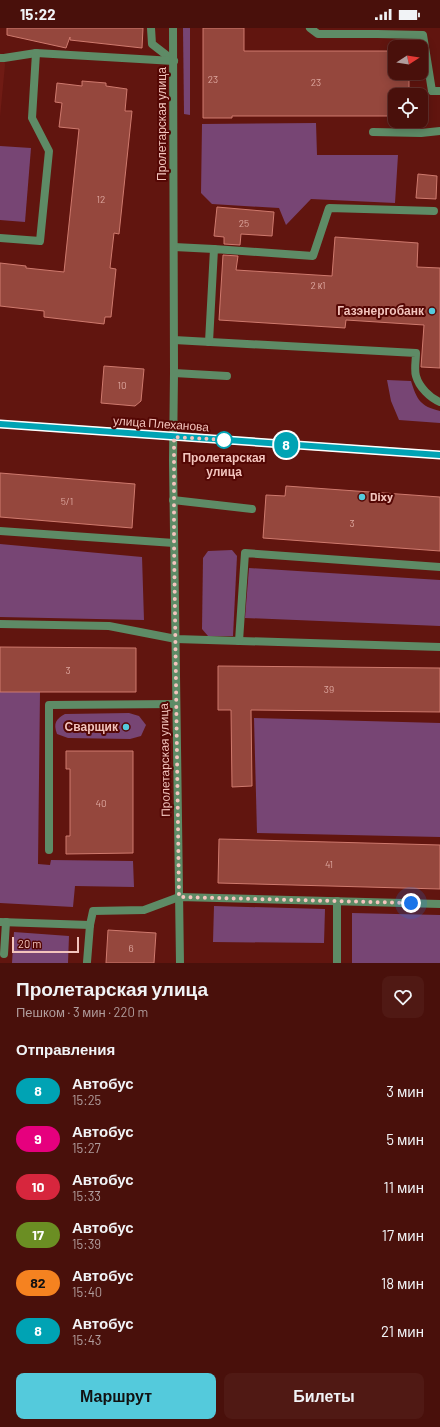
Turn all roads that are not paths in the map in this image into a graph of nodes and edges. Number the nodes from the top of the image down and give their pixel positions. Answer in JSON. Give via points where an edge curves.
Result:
{"nodes":[{"id":1,"x":151,"y":28,"type":"edge"},
{"id":2,"x":173,"y":28,"type":"edge"},
{"id":3,"x":310,"y":28,"type":"edge"},
{"id":4,"x":36,"y":53,"type":"junction"},
{"id":5,"x":0,"y":58,"type":"edge"},
{"id":6,"x":174,"y":61,"type":"junction"},
{"id":7,"x":440,"y":91,"type":"edge"},
{"id":8,"x":440,"y":130,"type":"edge"},
{"id":9,"x":373,"y":132,"type":"dead end"},
{"id":10,"x":434,"y":211,"type":"dead end"},
{"id":11,"x":0,"y":238,"type":"edge"},
{"id":12,"x":174,"y":246,"type":"junction"},
{"id":13,"x":214,"y":249,"type":"junction"},
{"id":14,"x":174,"y":340,"type":"junction"},
{"id":15,"x":209,"y":342,"type":"junction"},
{"id":16,"x":174,"y":373,"type":"junction"},
{"id":17,"x":227,"y":376,"type":"dead end"},
{"id":18,"x":440,"y":402,"type":"edge"},
{"id":19,"x":0,"y":424,"type":"edge"},
{"id":20,"x":174,"y":437,"type":"junction"},
{"id":21,"x":440,"y":455,"type":"edge"},
{"id":22,"x":174,"y":500,"type":"junction"},
{"id":23,"x":252,"y":509,"type":"dead end"},
{"id":24,"x":0,"y":531,"type":"edge"},
{"id":25,"x":174,"y":543,"type":"junction"},
{"id":26,"x":440,"y":567,"type":"edge"},
{"id":27,"x":0,"y":624,"type":"edge"},
{"id":28,"x":176,"y":639,"type":"junction"},
{"id":29,"x":239,"y":641,"type":"junction"},
{"id":30,"x":440,"y":647,"type":"edge"},
{"id":31,"x":176,"y":704,"type":"junction"},
{"id":32,"x":48,"y":850,"type":"dead end"},
{"id":33,"x":179,"y":897,"type":"junction"},
{"id":34,"x":338,"y":901,"type":"junction"},
{"id":35,"x":440,"y":904,"type":"edge"},
{"id":36,"x":3,"y":922,"type":"edge"},
{"id":37,"x":90,"y":925,"type":"junction"},
{"id":38,"x":4,"y":954,"type":"dead end"},
{"id":39,"x":87,"y":962,"type":"edge"},
{"id":40,"x":180,"y":963,"type":"edge"},
{"id":41,"x":337,"y":963,"type":"edge"}],
"edges":[{"from":1,"to":6,"type":"street","via":[[152,44]]},
{"from":2,"to":6,"type":"street","name":"Пролетарская улица"},
{"from":3,"to":7,"type":"street","via":[[318,34],[423,35],[432,91]]},
{"from":4,"to":5,"type":"street"},
{"from":4,"to":6,"type":"street"},
{"from":4,"to":11,"type":"street","via":[[32,118],[49,151],[40,241]]},
{"from":6,"to":12,"type":"street","name":"Пролетарская улица"},
{"from":8,"to":9,"type":"street","via":[[421,133]]},
{"from":10,"to":13,"type":"street","via":[[330,208],[313,256]]},
{"from":12,"to":13,"type":"street"},
{"from":12,"to":14,"type":"street","name":"Пролетарская улица"},
{"from":13,"to":15,"type":"street"},
{"from":14,"to":15,"type":"street"},
{"from":14,"to":16,"type":"street","name":"Пролетарская улица"},
{"from":15,"to":18,"type":"street","via":[[416,353],[415,376],[424,390]]},
{"from":16,"to":17,"type":"street"},
{"from":16,"to":20,"type":"street","name":"Пролетарская улица"},
{"from":19,"to":20,"type":"main road","name":"улица Плеханова"},
{"from":20,"to":21,"type":"main road","name":"улица Плеханова"},
{"from":20,"to":22,"type":"street","name":"Пролетарская улица"},
{"from":22,"to":23,"type":"street"},
{"from":22,"to":25,"type":"street","name":"Пролетарская улица"},
{"from":24,"to":25,"type":"street"},
{"from":25,"to":28,"type":"street","name":"Пролетарская улица"},
{"from":26,"to":29,"type":"street","via":[[245,553]]},
{"from":27,"to":28,"type":"street","via":[[109,626]]},
{"from":28,"to":29,"type":"street"},
{"from":28,"to":31,"type":"street","name":"Пролетарская улица"},
{"from":29,"to":30,"type":"street"},
{"from":31,"to":32,"type":"street","via":[[49,705]]},
{"from":31,"to":33,"type":"street","name":"Пролетарская улица"},
{"from":33,"to":34,"type":"street"},
{"from":33,"to":37,"type":"street","via":[[144,910],[93,911]]},
{"from":33,"to":40,"type":"street","name":"Пролетарская улица"},
{"from":34,"to":35,"type":"street"},
{"from":34,"to":41,"type":"street"},
{"from":36,"to":37,"type":"street"},
{"from":36,"to":38,"type":"street"},
{"from":37,"to":39,"type":"street"}]}
